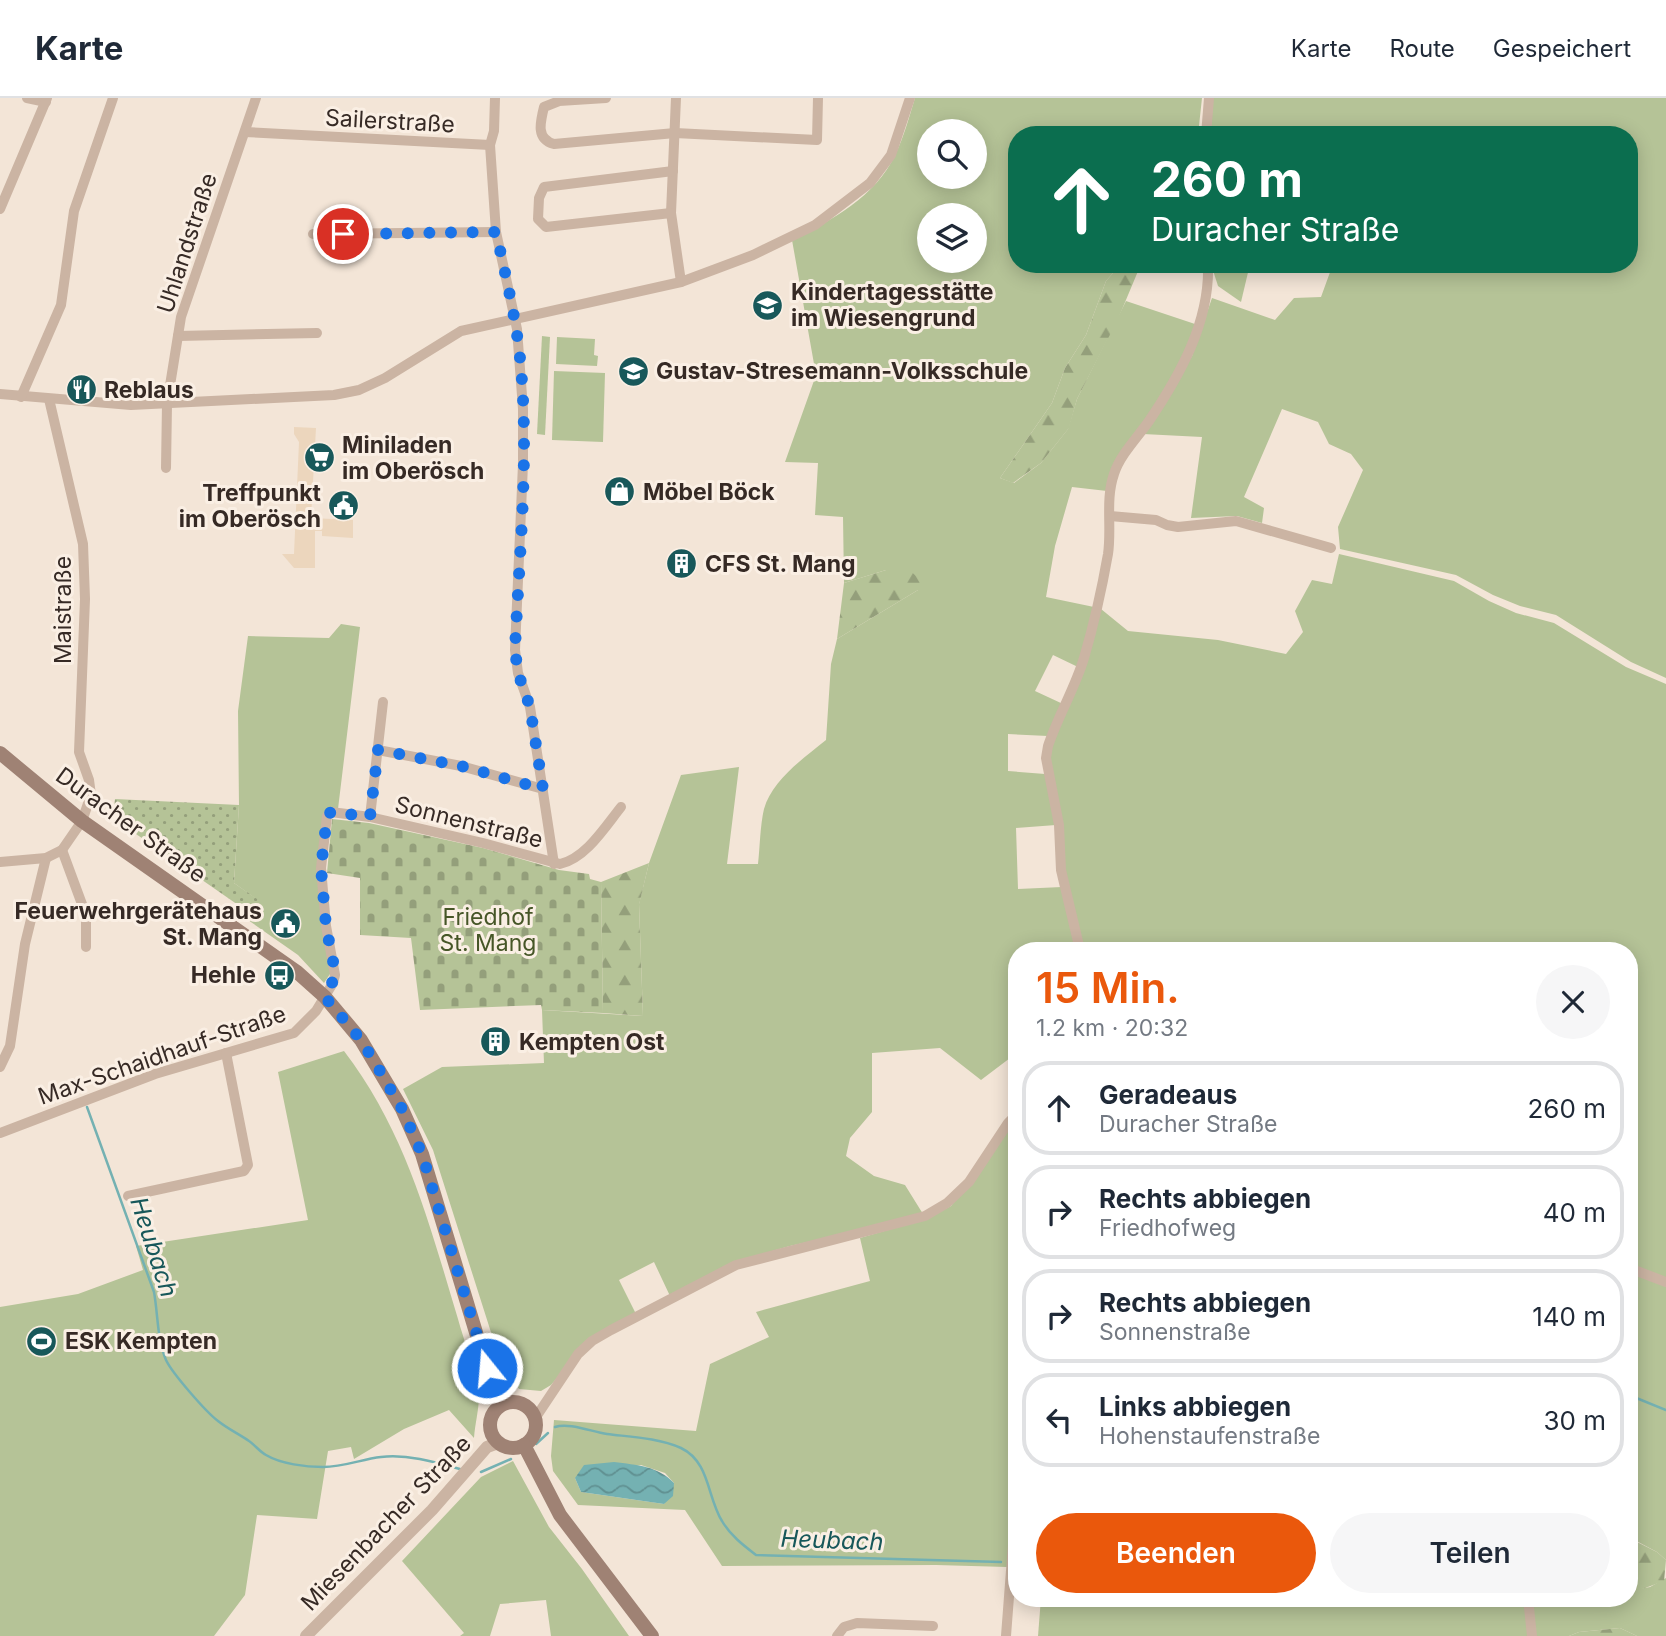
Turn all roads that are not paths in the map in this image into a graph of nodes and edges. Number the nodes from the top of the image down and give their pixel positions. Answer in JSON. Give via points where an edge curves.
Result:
{"nodes":[{"id":1,"x":27,"y":98,"type":"edge"},
{"id":2,"x":113,"y":98,"type":"edge"},
{"id":3,"x":256,"y":98,"type":"edge"},
{"id":4,"x":495,"y":98,"type":"edge"},
{"id":5,"x":606,"y":98,"type":"edge"},
{"id":6,"x":676,"y":98,"type":"edge"},
{"id":7,"x":818,"y":98,"type":"edge"},
{"id":8,"x":910,"y":98,"type":"edge"},
{"id":9,"x":1209,"y":98,"type":"edge"},
{"id":10,"x":47,"y":100,"type":"edge"},
{"id":11,"x":1207,"y":126,"type":"edge"},
{"id":12,"x":245,"y":132,"type":"junction"},
{"id":13,"x":675,"y":133,"type":"junction"},
{"id":14,"x":490,"y":145,"type":"junction"},
{"id":15,"x":673,"y":172,"type":"junction"},
{"id":16,"x":0,"y":209,"type":"edge"},
{"id":17,"x":671,"y":213,"type":"junction"},
{"id":18,"x":496,"y":232,"type":"junction"},
{"id":19,"x":313,"y":234,"type":"dead end"},
{"id":20,"x":1207,"y":273,"type":"edge"},
{"id":21,"x":681,"y":282,"type":"junction"},
{"id":22,"x":515,"y":319,"type":"junction"},
{"id":23,"x":317,"y":333,"type":"dead end"},
{"id":24,"x":178,"y":336,"type":"junction"},
{"id":25,"x":0,"y":394,"type":"edge"},
{"id":26,"x":21,"y":397,"type":"junction"},
{"id":27,"x":49,"y":399,"type":"junction"},
{"id":28,"x":167,"y":404,"type":"junction"},
{"id":29,"x":166,"y":468,"type":"dead end"},
{"id":30,"x":1110,"y":516,"type":"junction"},
{"id":31,"x":1331,"y":548,"type":"dead end"},
{"id":32,"x":383,"y":702,"type":"dead end"},
{"id":33,"x":378,"y":750,"type":"junction"},
{"id":34,"x":0,"y":753,"type":"edge"},
{"id":35,"x":543,"y":789,"type":"junction"},
{"id":36,"x":621,"y":807,"type":"dead end"},
{"id":37,"x":370,"y":817,"type":"junction"},
{"id":38,"x":82,"y":821,"type":"junction"},
{"id":39,"x":62,"y":850,"type":"junction"},
{"id":40,"x":46,"y":858,"type":"junction"},
{"id":41,"x":0,"y":862,"type":"edge"},
{"id":42,"x":554,"y":864,"type":"junction"},
{"id":43,"x":1078,"y":942,"type":"edge"},
{"id":44,"x":86,"y":947,"type":"dead end"},
{"id":45,"x":322,"y":995,"type":"junction"},
{"id":46,"x":226,"y":1054,"type":"junction"},
{"id":47,"x":0,"y":1067,"type":"edge"},
{"id":48,"x":1008,"y":1123,"type":"edge"},
{"id":49,"x":0,"y":1133,"type":"edge"},
{"id":50,"x":128,"y":1196,"type":"dead end"},
{"id":51,"x":1638,"y":1271,"type":"edge"},
{"id":52,"x":1665,"y":1281,"type":"edge"},
{"id":53,"x":502,"y":1404,"type":"junction"},
{"id":54,"x":536,"y":1417,"type":"junction"},
{"id":55,"x":498,"y":1443,"type":"junction"},
{"id":56,"x":524,"y":1445,"type":"junction"},
{"id":57,"x":1008,"y":1607,"type":"edge"},
{"id":58,"x":1529,"y":1607,"type":"edge"},
{"id":59,"x":933,"y":1626,"type":"dead end"},
{"id":60,"x":306,"y":1636,"type":"edge"},
{"id":61,"x":652,"y":1636,"type":"edge"},
{"id":62,"x":837,"y":1636,"type":"edge"},
{"id":63,"x":1006,"y":1636,"type":"edge"},
{"id":64,"x":1532,"y":1636,"type":"edge"}],
"edges":[{"from":1,"to":10,"type":"street"},
{"from":2,"to":26,"type":"street","via":[[74,211],[61,305]]},
{"from":3,"to":12,"type":"street","name":"Uhlandstraße"},
{"from":4,"to":14,"type":"street"},
{"from":5,"to":13,"type":"street","via":[[559,101],[544,107],[542,138],[554,144]]},
{"from":6,"to":13,"type":"street"},
{"from":7,"to":13,"type":"street","via":[[817,140]]},
{"from":8,"to":21,"type":"street","via":[[891,155],[870,183],[815,225]]},
{"from":9,"to":11,"type":"street"},
{"from":10,"to":16,"type":"street"},
{"from":12,"to":14,"type":"street","name":"Sailerstraße"},
{"from":12,"to":24,"type":"street","name":"Uhlandstraße","via":[[187,294]]},
{"from":13,"to":15,"type":"street"},
{"from":14,"to":18,"type":"street"},
{"from":15,"to":17,"type":"street"},
{"from":15,"to":17,"type":"street","via":[[544,187],[538,198],[538,219],[546,227]]},
{"from":17,"to":21,"type":"street"},
{"from":18,"to":19,"type":"street"},
{"from":18,"to":22,"type":"street"},
{"from":20,"to":30,"type":"street","via":[[1199,325],[1174,383],[1115,471]]},
{"from":21,"to":22,"type":"street"},
{"from":22,"to":28,"type":"street","via":[[461,331],[359,390]]},
{"from":22,"to":35,"type":"street","via":[[523,464],[515,650]]},
{"from":23,"to":24,"type":"street"},
{"from":24,"to":28,"type":"street","name":"Uhlandstraße"},
{"from":25,"to":26,"type":"street"},
{"from":26,"to":27,"type":"street"},
{"from":27,"to":28,"type":"street"},
{"from":27,"to":38,"type":"street","name":"Maistraße","via":[[83,544],[79,743],[91,795]]},
{"from":28,"to":29,"type":"street","name":"Uhlandstraße"},
{"from":30,"to":31,"type":"street","via":[[1178,527],[1236,521]]},
{"from":30,"to":43,"type":"street","via":[[1108,551],[1084,659],[1046,758],[1059,825],[1061,870]]},
{"from":32,"to":33,"type":"street"},
{"from":33,"to":35,"type":"street","via":[[461,766]]},
{"from":33,"to":37,"type":"street"},
{"from":34,"to":38,"type":"main road","name":"Duracher Straße"},
{"from":35,"to":42,"type":"street"},
{"from":36,"to":42,"type":"street","name":"Sonnenstraße","via":[[580,855],[571,862]]},
{"from":37,"to":42,"type":"street","name":"Sonnenstraße"},
{"from":37,"to":45,"type":"street","name":"Sonnenstraße","via":[[336,811],[327,816],[321,868],[335,971]]},
{"from":38,"to":39,"type":"street"},
{"from":38,"to":45,"type":"main road","name":"Duracher Straße","via":[[302,976]]},
{"from":39,"to":40,"type":"street"},
{"from":39,"to":44,"type":"street","via":[[86,915]]},
{"from":40,"to":41,"type":"street"},
{"from":40,"to":47,"type":"street","via":[[25,944],[11,1038]]},
{"from":45,"to":46,"type":"street","name":"Max-Schaidhauf-Straße","via":[[316,1011],[294,1033]]},
{"from":45,"to":53,"type":"main road","name":"Duracher Straße","via":[[362,1042],[402,1109],[422,1154]]},
{"from":46,"to":49,"type":"street","name":"Max-Schaidhauf-Straße","via":[[155,1074]]},
{"from":46,"to":50,"type":"street","via":[[247,1165],[244,1171]]},
{"from":48,"to":54,"type":"street","via":[[950,1201],[925,1216],[889,1227],[736,1265],[611,1330],[578,1354]]},
{"from":51,"to":52,"type":"street"},
{"from":53,"to":54,"type":"main road","via":[[517,1401]]},
{"from":53,"to":55,"type":"main road","via":[[490,1421]]},
{"from":54,"to":56,"type":"main road","via":[[537,1427]]},
{"from":55,"to":56,"type":"main road","via":[[510,1448]]},
{"from":55,"to":60,"type":"street","name":"Miesenbacher Straße","via":[[487,1447],[432,1510]]},
{"from":56,"to":61,"type":"main road","via":[[560,1515]]},
{"from":57,"to":63,"type":"street"},
{"from":58,"to":64,"type":"street"},
{"from":59,"to":62,"type":"street","via":[[857,1623],[844,1627]]}]}
